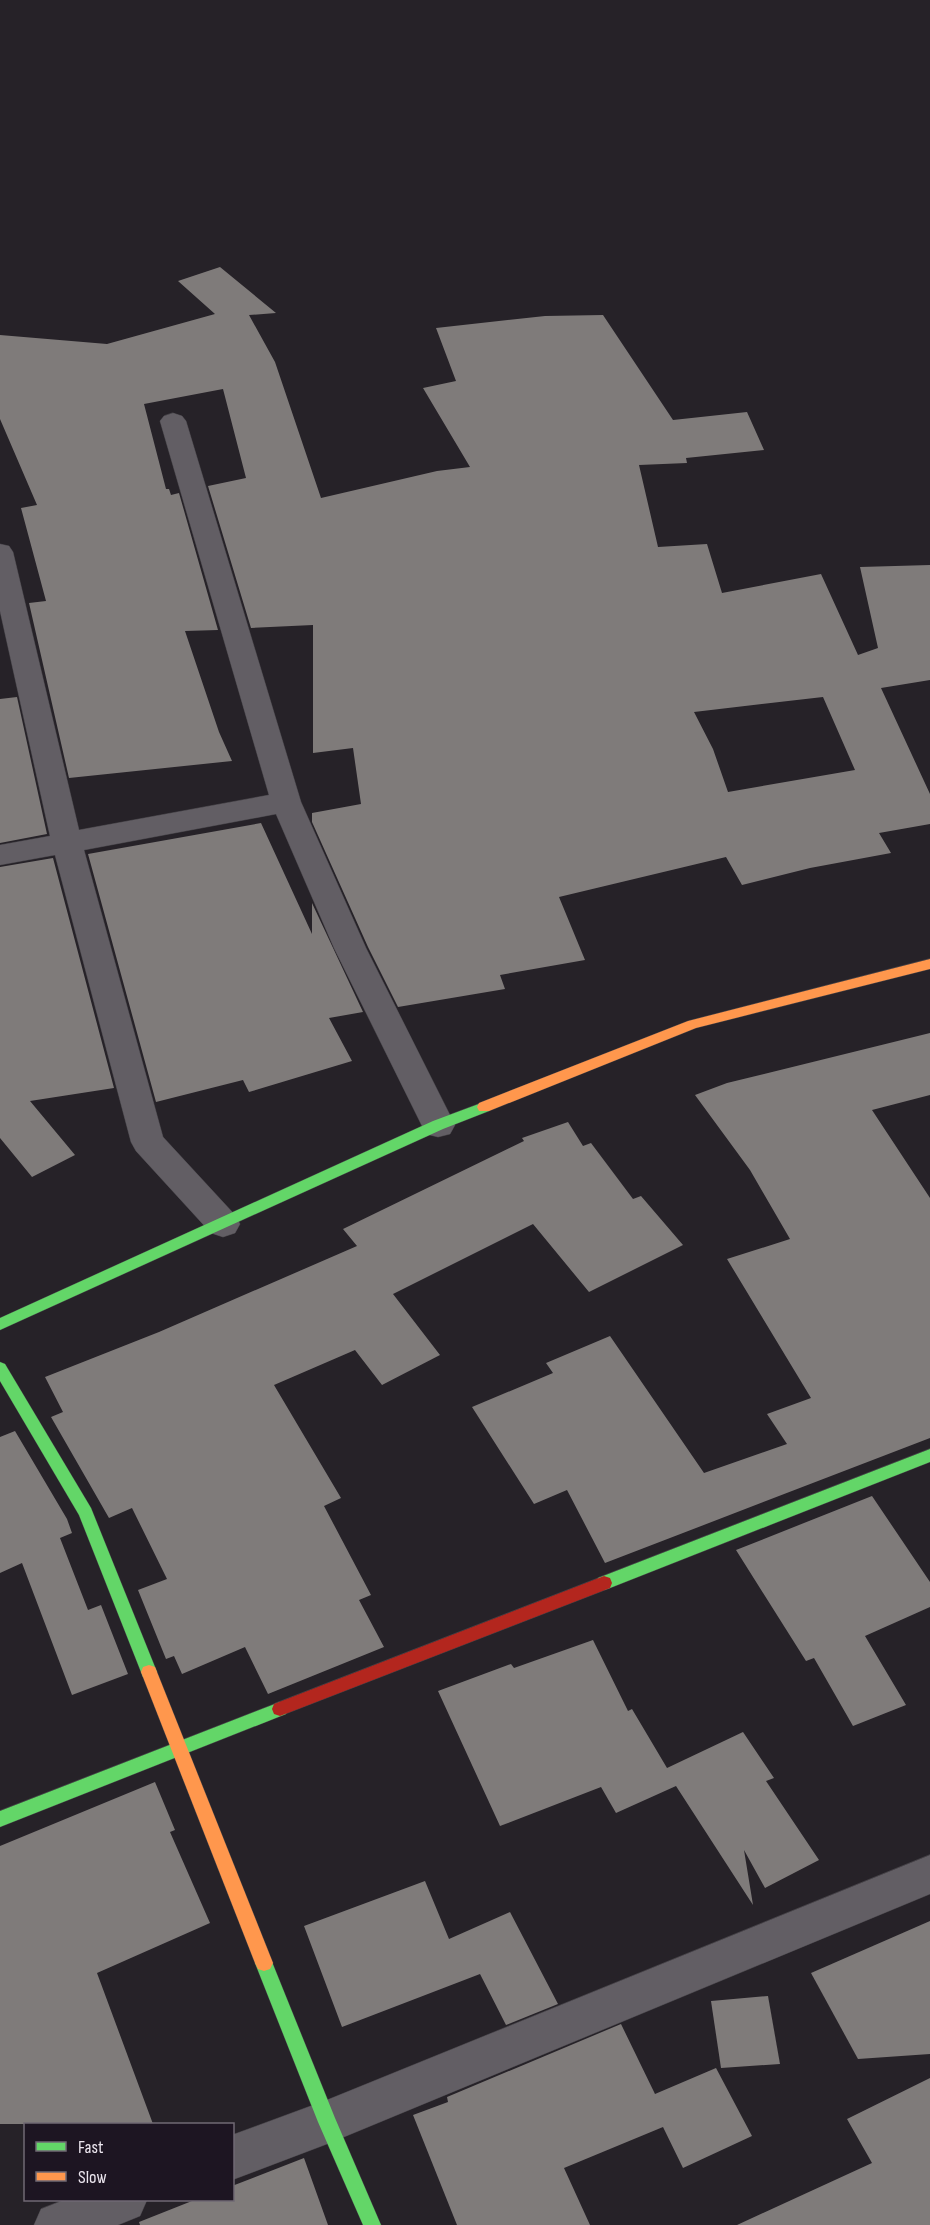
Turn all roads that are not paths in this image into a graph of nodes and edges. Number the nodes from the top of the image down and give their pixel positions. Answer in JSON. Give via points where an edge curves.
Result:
{"nodes":[{"id":1,"x":173,"y":421,"type":"dead end"},
{"id":2,"x":0,"y":552,"type":"edge"},
{"id":3,"x":286,"y":802,"type":"junction"},
{"id":4,"x":67,"y":843,"type":"junction"},
{"id":5,"x":0,"y":855,"type":"edge"},
{"id":6,"x":930,"y":964,"type":"edge"},
{"id":7,"x":438,"y":1125,"type":"junction"},
{"id":8,"x":223,"y":1224,"type":"junction"},
{"id":9,"x":0,"y":1324,"type":"edge"},
{"id":10,"x":0,"y":1368,"type":"edge"},
{"id":11,"x":930,"y":1455,"type":"edge"},
{"id":12,"x":181,"y":1748,"type":"junction"},
{"id":13,"x":0,"y":1819,"type":"edge"},
{"id":14,"x":930,"y":1874,"type":"edge"},
{"id":15,"x":327,"y":2122,"type":"junction"},
{"id":16,"x":234,"y":2157,"type":"edge"},
{"id":17,"x":119,"y":2201,"type":"edge"},
{"id":18,"x":57,"y":2225,"type":"edge"},
{"id":19,"x":372,"y":2225,"type":"edge"}],
"edges":[{"from":1,"to":3,"type":"street"},
{"from":2,"to":4,"type":"street"},
{"from":3,"to":4,"type":"street"},
{"from":3,"to":7,"type":"street","via":[[350,948]]},
{"from":4,"to":5,"type":"street"},
{"from":4,"to":8,"type":"street","via":[[148,1142]]},
{"from":6,"to":7,"type":"street","via":[[693,1024]]},
{"from":7,"to":8,"type":"street"},
{"from":8,"to":9,"type":"street"},
{"from":10,"to":12,"type":"street","via":[[86,1513]]},
{"from":11,"to":12,"type":"street"},
{"from":12,"to":13,"type":"street"},
{"from":12,"to":15,"type":"street"},
{"from":14,"to":15,"type":"street"},
{"from":15,"to":16,"type":"street"},
{"from":15,"to":19,"type":"street"},
{"from":17,"to":18,"type":"street"}]}
